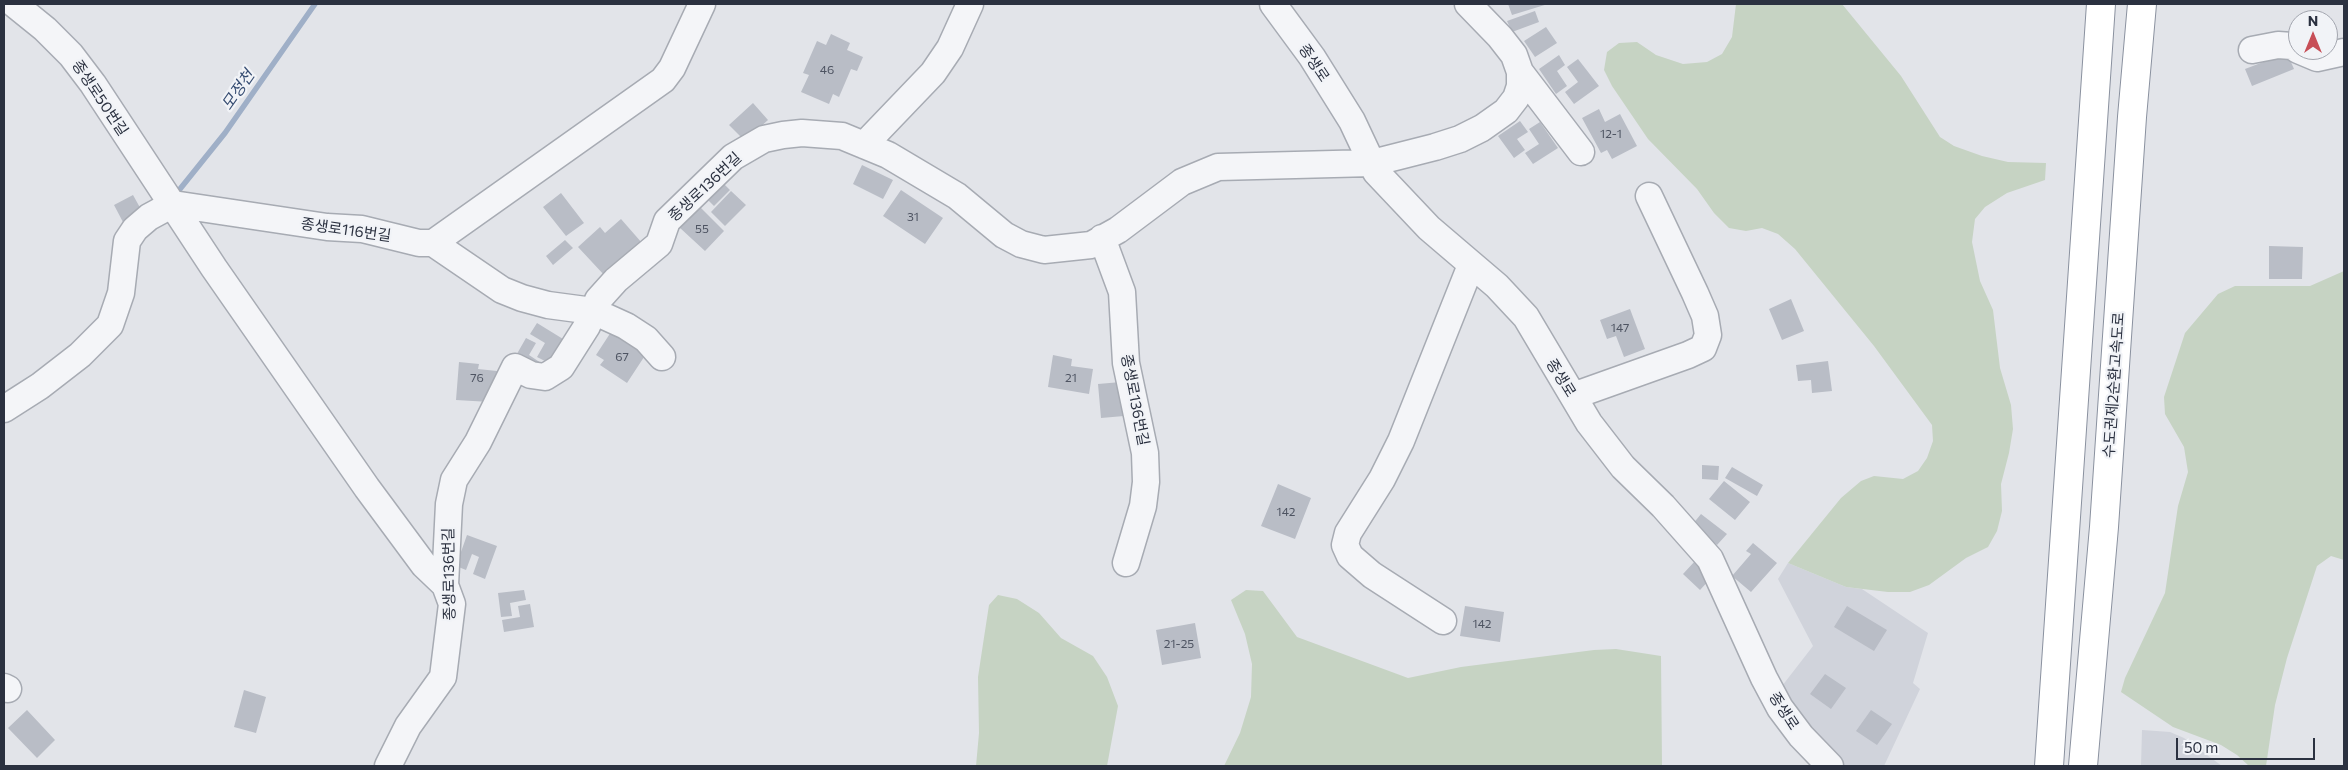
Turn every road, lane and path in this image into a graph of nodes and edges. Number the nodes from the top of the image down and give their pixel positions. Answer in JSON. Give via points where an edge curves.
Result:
{"nodes":[{"id":1,"x":14,"y":4,"type":"edge"},
{"id":2,"x":702,"y":4,"type":"edge"},
{"id":3,"x":970,"y":4,"type":"edge"},
{"id":4,"x":1273,"y":4,"type":"edge"},
{"id":5,"x":1468,"y":4,"type":"edge"},
{"id":6,"x":2101,"y":4,"type":"edge"},
{"id":7,"x":2142,"y":4,"type":"edge"},
{"id":8,"x":2158,"y":4,"type":"edge"},
{"id":9,"x":2288,"y":46,"type":"edge"},
{"id":10,"x":2252,"y":50,"type":"dead end"},
{"id":11,"x":1520,"y":72,"type":"junction"},
{"id":12,"x":2132,"y":117,"type":"junction"},
{"id":13,"x":864,"y":145,"type":"junction"},
{"id":14,"x":1581,"y":152,"type":"dead end"},
{"id":15,"x":1372,"y":163,"type":"junction"},
{"id":16,"x":1649,"y":196,"type":"dead end"},
{"id":17,"x":173,"y":204,"type":"junction"},
{"id":18,"x":1102,"y":238,"type":"junction"},
{"id":19,"x":433,"y":243,"type":"junction"},
{"id":20,"x":1471,"y":265,"type":"junction"},
{"id":21,"x":593,"y":311,"type":"junction"},
{"id":22,"x":662,"y":357,"type":"dead end"},
{"id":23,"x":1573,"y":396,"type":"junction"},
{"id":24,"x":4,"y":409,"type":"edge"},
{"id":25,"x":1126,"y":564,"type":"dead end"},
{"id":26,"x":445,"y":585,"type":"junction"},
{"id":27,"x":1443,"y":621,"type":"dead end"},
{"id":28,"x":388,"y":766,"type":"edge"},
{"id":29,"x":1830,"y":766,"type":"edge"},
{"id":30,"x":2049,"y":766,"type":"edge"},
{"id":31,"x":2083,"y":766,"type":"edge"}],
"edges":[{"from":1,"to":17,"type":"street","name":"종생로50번길","via":[[71,55]]},
{"from":2,"to":19,"type":"street","via":[[672,68],[663,80]]},
{"from":3,"to":13,"type":"street","via":[[950,48],[933,73]]},
{"from":4,"to":15,"type":"street","name":"종생로","via":[[1312,57],[1352,121]]},
{"from":5,"to":11,"type":"street","via":[[1500,36],[1514,55]]},
{"from":6,"to":30,"type":"highway"},
{"from":7,"to":12,"type":"highway","name":"수도권제2순환고속도로"},
{"from":8,"to":12,"type":"highway"},
{"from":9,"to":10,"type":"street"},
{"from":11,"to":14,"type":"street"},
{"from":11,"to":15,"type":"street","name":"종생로136번길","via":[[1516,98],[1506,111],[1482,128],[1452,141]]},
{"from":12,"to":31,"type":"highway","name":"수도권제2순환고속도로"},
{"from":13,"to":18,"type":"street","name":"종생로136번길","via":[[888,155],[957,196],[1004,235],[1020,244],[1044,250],[1068,249]]},
{"from":13,"to":21,"type":"street","name":"종생로136번길","via":[[842,136],[802,133],[764,138],[733,157],[667,221],[659,244],[616,280],[598,300]]},
{"from":15,"to":18,"type":"street","name":"종생로136번길","via":[[1218,167],[1182,182],[1118,230]]},
{"from":15,"to":20,"type":"street","name":"종생로","via":[[1376,172],[1428,228]]},
{"from":16,"to":23,"type":"street","via":[[1699,301],[1708,335],[1703,348],[1688,355]]},
{"from":17,"to":19,"type":"street","name":"종생로116번길","via":[[326,227],[362,229],[419,243]]},
{"from":17,"to":24,"type":"street","via":[[149,217],[135,229],[127,242],[121,293],[110,325],[80,355]]},
{"from":17,"to":26,"type":"street","name":"종생로50번길","via":[[402,538]]},
{"from":18,"to":25,"type":"street","name":"종생로136번길","via":[[1122,292],[1126,362],[1146,454],[1143,506]]},
{"from":19,"to":21,"type":"street","via":[[502,290],[548,305]]},
{"from":20,"to":23,"type":"street","name":"종생로","via":[[1497,286],[1526,317]]},
{"from":20,"to":27,"type":"street","via":[[1401,440],[1382,479],[1348,533],[1346,545],[1350,556],[1372,575]]},
{"from":21,"to":22,"type":"street","via":[[646,339]]},
{"from":21,"to":26,"type":"street","name":"종생로136번길","via":[[578,342],[560,367],[545,377],[515,368],[478,442],[461,466],[449,504]]},
{"from":23,"to":29,"type":"street","name":"종생로","via":[[1623,467],[1663,506],[1710,560],[1780,708]]},
{"from":26,"to":28,"type":"street","name":"종생로136번길","via":[[452,604],[443,677],[408,726]]}]}
